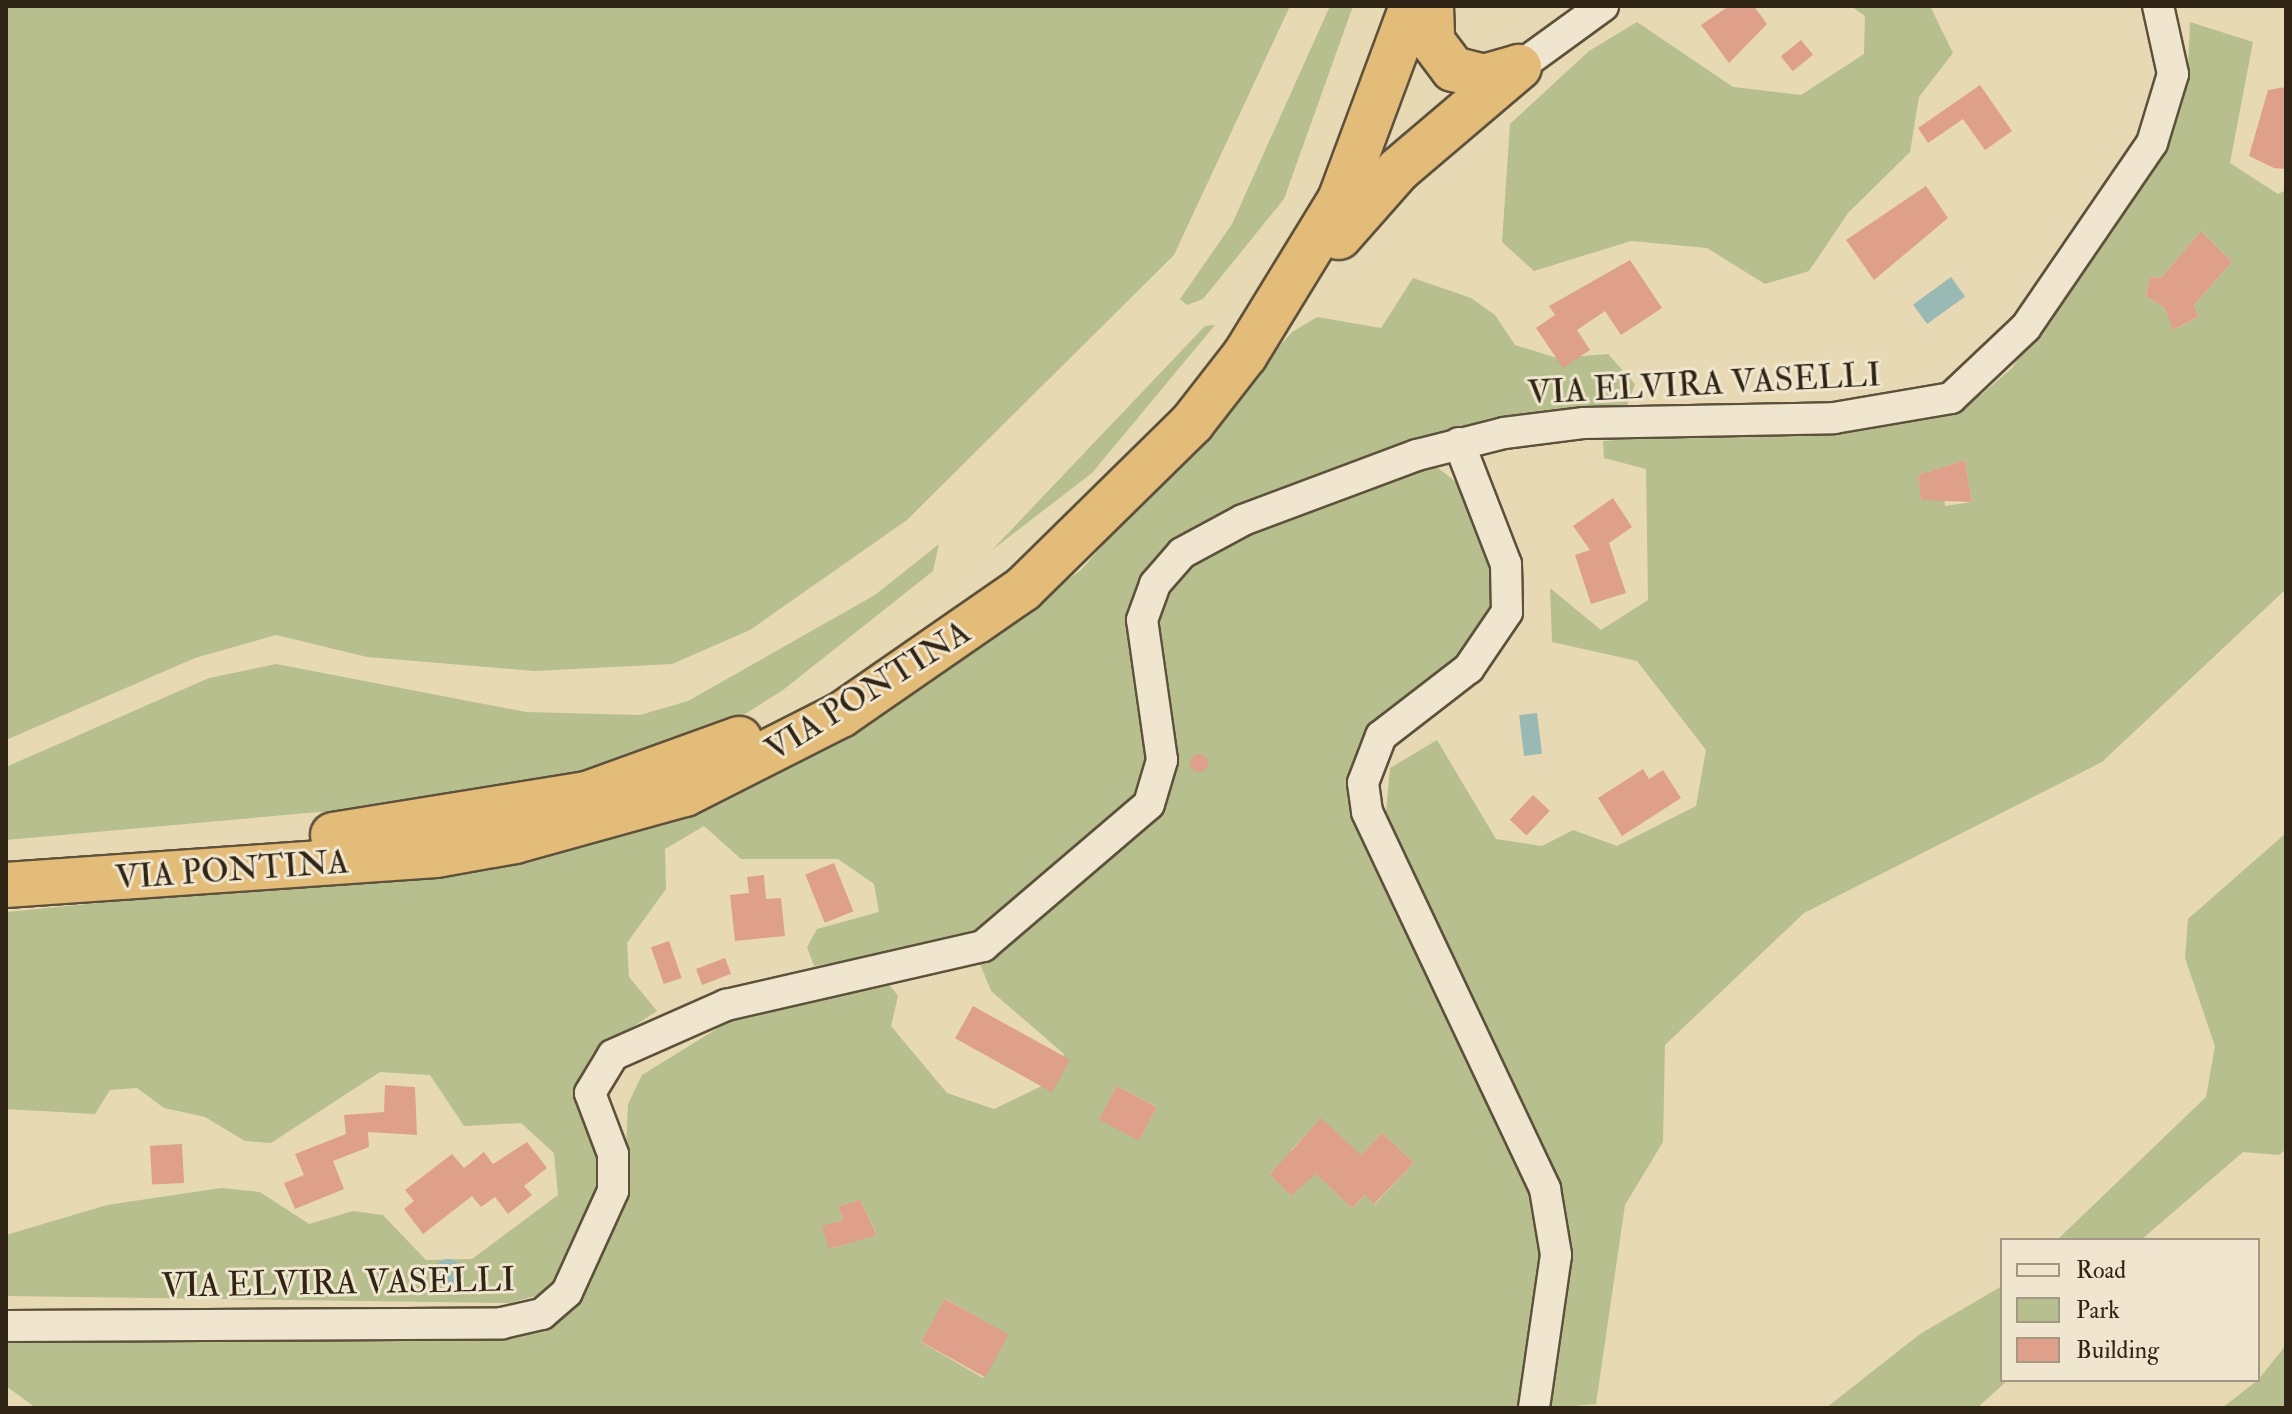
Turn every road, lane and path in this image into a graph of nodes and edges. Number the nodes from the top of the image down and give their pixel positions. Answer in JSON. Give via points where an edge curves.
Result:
{"nodes":[{"id":1,"x":1387,"y":6,"type":"edge"},
{"id":2,"x":1412,"y":6,"type":"edge"},
{"id":3,"x":1431,"y":6,"type":"edge"},
{"id":4,"x":1603,"y":6,"type":"edge"},
{"id":5,"x":2158,"y":6,"type":"edge"},
{"id":6,"x":1519,"y":67,"type":"junction"},
{"id":7,"x":1245,"y":355,"type":"junction"},
{"id":8,"x":1459,"y":443,"type":"junction"},
{"id":9,"x":6,"y":860,"type":"edge"},
{"id":10,"x":6,"y":885,"type":"edge"},
{"id":11,"x":6,"y":1326,"type":"edge"},
{"id":12,"x":1534,"y":1408,"type":"edge"}],
"edges":[{"from":1,"to":9,"type":"highway","name":"VIA PONTINA","via":[[1313,189],[1224,338],[1089,490],[918,637],[725,746],[587,794],[283,842]]},
{"from":2,"to":7,"type":"highway","name":"VIA PONTINA","via":[[1340,200]]},
{"from":3,"to":6,"type":"highway","via":[[1432,41],[1453,69],[1484,77]]},
{"from":4,"to":6,"type":"street"},
{"from":5,"to":8,"type":"street","name":"VIA ELVIRA VASELLI","via":[[2173,74],[2152,143],[2026,327],[1991,368],[1951,398],[1834,418],[1584,423]]},
{"from":6,"to":7,"type":"highway","via":[[1370,199]]},
{"from":7,"to":10,"type":"highway","name":"VIA PONTINA","via":[[1192,423],[1023,589],[841,715],[698,788],[591,824],[436,855]]},
{"from":8,"to":11,"type":"street","name":"VIA ELVIRA VASELLI","via":[[1243,520],[1170,564],[1142,620],[1162,760],[1158,789],[1107,846],[1003,933],[946,960],[726,1005],[613,1055],[590,1093],[615,1183],[567,1292],[542,1314],[502,1323]]},
{"from":8,"to":12,"type":"street","via":[[1506,564],[1507,612],[1469,668],[1381,736],[1363,783],[1367,812],[1545,1189],[1556,1255]]}]}
